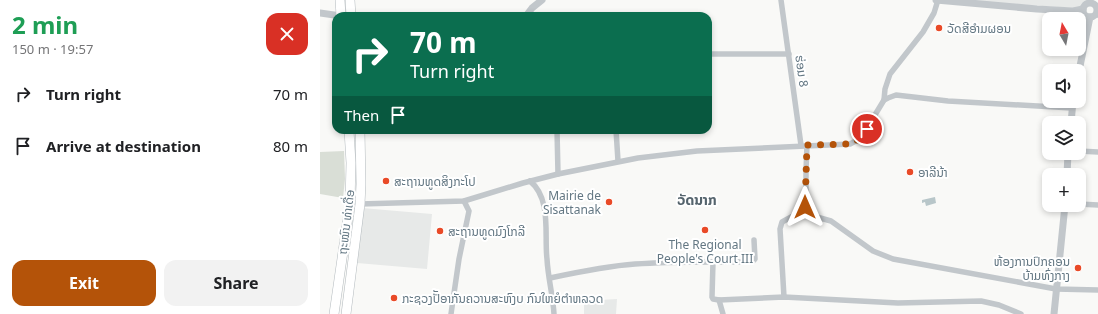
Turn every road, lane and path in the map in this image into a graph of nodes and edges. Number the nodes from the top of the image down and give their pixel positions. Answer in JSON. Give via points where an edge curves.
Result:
{"nodes":[{"id":1,"x":340,"y":0,"type":"edge"},
{"id":2,"x":350,"y":0,"type":"edge"},
{"id":3,"x":542,"y":0,"type":"edge"},
{"id":4,"x":781,"y":0,"type":"edge"},
{"id":5,"x":937,"y":0,"type":"edge"},
{"id":6,"x":1093,"y":2,"type":"edge"},
{"id":7,"x":1083,"y":9,"type":"junction"},
{"id":8,"x":341,"y":12,"type":"edge"},
{"id":9,"x":351,"y":12,"type":"edge"},
{"id":10,"x":529,"y":12,"type":"edge"},
{"id":11,"x":320,"y":13,"type":"edge"},
{"id":12,"x":332,"y":15,"type":"edge"},
{"id":13,"x":1095,"y":15,"type":"edge"},
{"id":14,"x":712,"y":54,"type":"dead end"},
{"id":15,"x":789,"y":54,"type":"junction"},
{"id":16,"x":1081,"y":64,"type":"edge"},
{"id":17,"x":884,"y":100,"type":"junction"},
{"id":18,"x":1042,"y":103,"type":"edge"},
{"id":19,"x":349,"y":134,"type":"edge"},
{"id":20,"x":360,"y":134,"type":"edge"},
{"id":21,"x":557,"y":134,"type":"edge"},
{"id":22,"x":616,"y":134,"type":"edge"},
{"id":23,"x":804,"y":145,"type":"junction"},
{"id":24,"x":1086,"y":151,"type":"edge"},
{"id":25,"x":1098,"y":152,"type":"edge"},
{"id":26,"x":618,"y":161,"type":"junction"},
{"id":27,"x":558,"y":174,"type":"junction"},
{"id":28,"x":530,"y":181,"type":"junction"},
{"id":29,"x":464,"y":201,"type":"junction"},
{"id":30,"x":350,"y":203,"type":"junction"},
{"id":31,"x":360,"y":204,"type":"junction"},
{"id":32,"x":1086,"y":204,"type":"edge"},
{"id":33,"x":1098,"y":205,"type":"edge"},
{"id":34,"x":1063,"y":212,"type":"edge"},
{"id":35,"x":806,"y":214,"type":"junction"},
{"id":36,"x":754,"y":240,"type":"dead end"},
{"id":37,"x":342,"y":261,"type":"junction"},
{"id":38,"x":713,"y":262,"type":"junction"},
{"id":39,"x":352,"y":263,"type":"junction"},
{"id":40,"x":550,"y":278,"type":"junction"},
{"id":41,"x":1056,"y":289,"type":"junction"},
{"id":42,"x":1098,"y":290,"type":"edge"},
{"id":43,"x":784,"y":297,"type":"junction"},
{"id":44,"x":719,"y":300,"type":"junction"},
{"id":45,"x":334,"y":314,"type":"edge"},
{"id":46,"x":346,"y":314,"type":"edge"},
{"id":47,"x":451,"y":314,"type":"edge"},
{"id":48,"x":554,"y":314,"type":"edge"},
{"id":49,"x":723,"y":314,"type":"edge"},
{"id":50,"x":1021,"y":314,"type":"edge"},
{"id":51,"x":1054,"y":314,"type":"edge"}],
"edges":[{"from":1,"to":8,"type":"main road"},
{"from":2,"to":9,"type":"main road"},
{"from":3,"to":10,"type":"street"},
{"from":4,"to":15,"type":"street","name":"ຮ່ອມ 8"},
{"from":5,"to":7,"type":"street","via":[[1037,9]]},
{"from":5,"to":17,"type":"street","via":[[926,28],[890,74],[884,89]]},
{"from":6,"to":7,"type":"street","via":[[1086,4]]},
{"from":6,"to":13,"type":"street","via":[[1097,8]]},
{"from":7,"to":13,"type":"street","via":[[1086,16]]},
{"from":11,"to":12,"type":"street"},
{"from":13,"to":16,"type":"street"},
{"from":14,"to":15,"type":"street"},
{"from":15,"to":23,"type":"street","name":"ຮ່ອມ 8"},
{"from":17,"to":18,"type":"street","via":[[896,95],[948,101]]},
{"from":17,"to":23,"type":"street","via":[[858,140],[850,144]]},
{"from":19,"to":30,"type":"main road","name":"ຖະໝົນ ທ່າເດື່ອ"},
{"from":20,"to":31,"type":"main road","name":"ຖະໝົນ ທ່າເດື່ອ"},
{"from":21,"to":27,"type":"street"},
{"from":22,"to":26,"type":"street"},
{"from":23,"to":26,"type":"street","via":[[697,151]]},
{"from":23,"to":35,"type":"street","name":"ຮ່ອມ 8"},
{"from":24,"to":25,"type":"street"},
{"from":26,"to":27,"type":"street"},
{"from":27,"to":28,"type":"street"},
{"from":28,"to":29,"type":"street"},
{"from":28,"to":40,"type":"street","via":[[542,199],[546,259]]},
{"from":29,"to":31,"type":"street"},
{"from":29,"to":47,"type":"street","via":[[469,211]]},
{"from":30,"to":31,"type":"main road"},
{"from":30,"to":37,"type":"main road","name":"ຖະໝົນ ທ່າເດື່ອ"},
{"from":31,"to":39,"type":"main road","name":"ຖະໝົນ ທ່າເດື່ອ"},
{"from":32,"to":33,"type":"street"},
{"from":34,"to":41,"type":"street"},
{"from":35,"to":41,"type":"street","via":[[831,222],[873,251],[893,259]]},
{"from":35,"to":43,"type":"street","via":[[792,216],[782,222],[780,229]]},
{"from":36,"to":38,"type":"street","via":[[753,261]]},
{"from":37,"to":39,"type":"main road"},
{"from":37,"to":45,"type":"main road","name":"ຖະໝົນ ທ່າເດື່ອ"},
{"from":38,"to":40,"type":"street","via":[[634,264]]},
{"from":38,"to":44,"type":"street","via":[[712,297]]},
{"from":39,"to":46,"type":"main road","name":"ຖະໝົນ ທ່າເດື່ອ"},
{"from":40,"to":48,"type":"street"},
{"from":41,"to":42,"type":"street"},
{"from":41,"to":51,"type":"street"},
{"from":43,"to":44,"type":"street"},
{"from":43,"to":50,"type":"street","via":[[898,304],[981,301],[999,304]]},
{"from":44,"to":49,"type":"street"}]}
